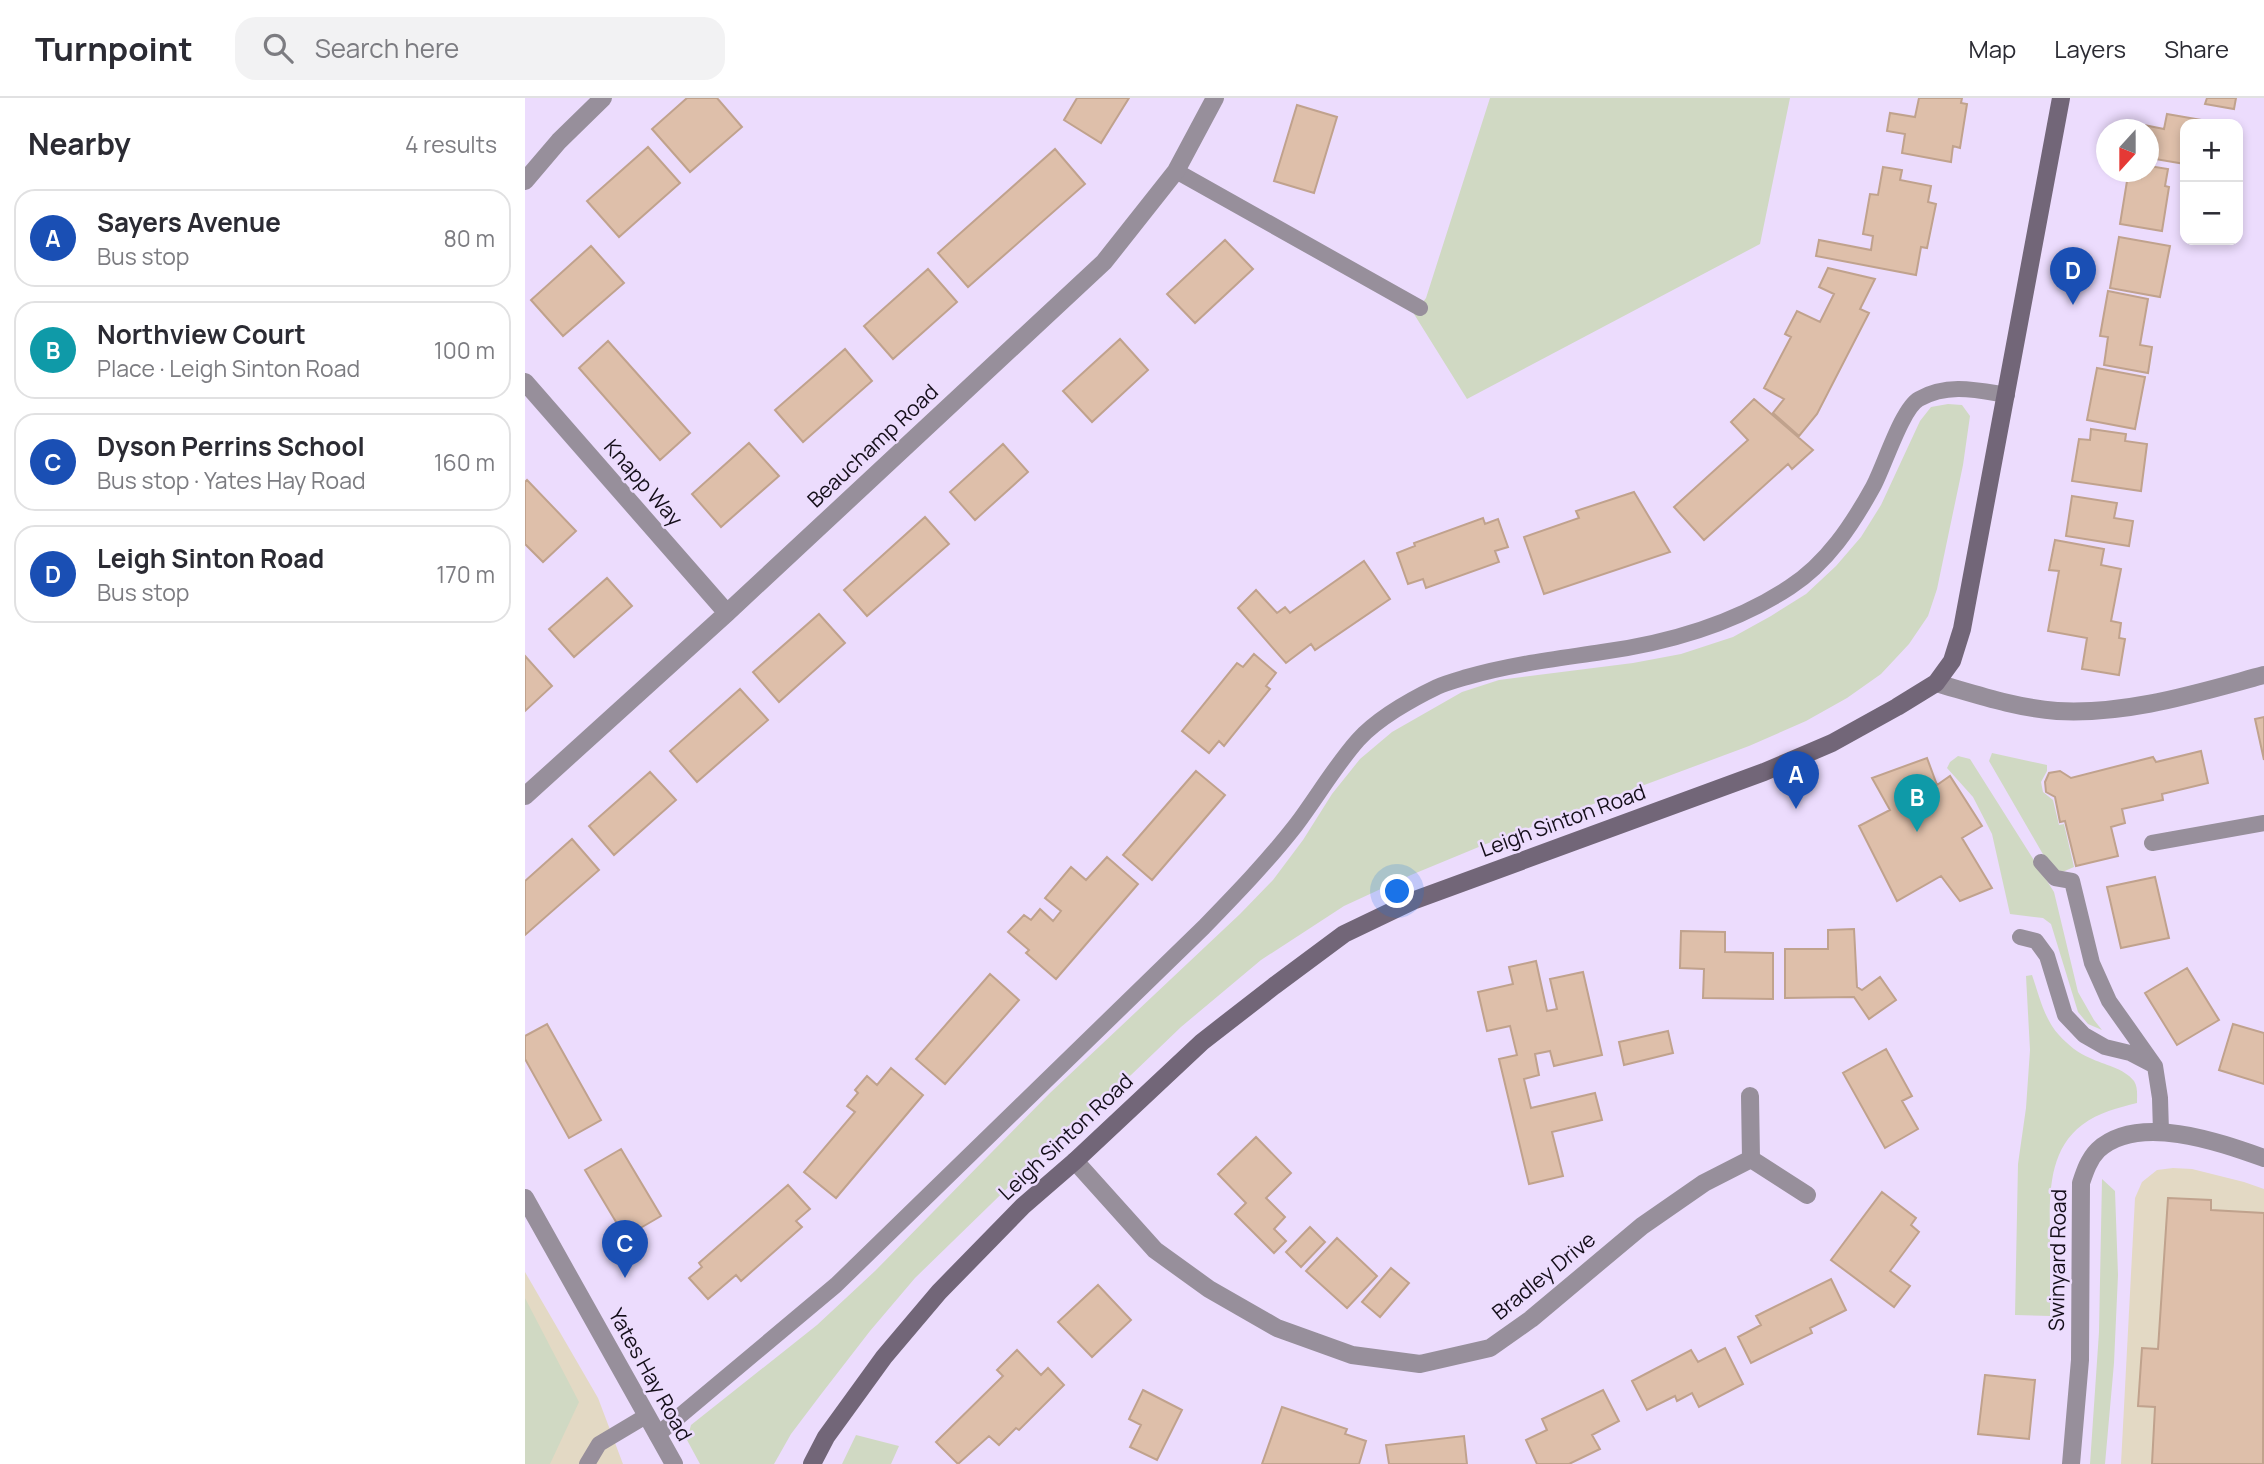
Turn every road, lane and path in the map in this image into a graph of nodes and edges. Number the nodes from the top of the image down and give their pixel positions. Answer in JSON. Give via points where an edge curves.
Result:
{"nodes":[{"id":1,"x":603,"y":98,"type":"edge"},
{"id":2,"x":1215,"y":98,"type":"edge"},
{"id":3,"x":2061,"y":98,"type":"edge"},
{"id":4,"x":1176,"y":171,"type":"junction"},
{"id":5,"x":525,"y":181,"type":"edge"},
{"id":6,"x":1420,"y":308,"type":"dead end"},
{"id":7,"x":525,"y":382,"type":"edge"},
{"id":8,"x":2007,"y":394,"type":"junction"},
{"id":9,"x":727,"y":613,"type":"junction"},
{"id":10,"x":2264,"y":674,"type":"edge"},
{"id":11,"x":1936,"y":683,"type":"junction"},
{"id":12,"x":525,"y":796,"type":"edge"},
{"id":13,"x":2264,"y":823,"type":"edge"},
{"id":14,"x":2153,"y":843,"type":"dead end"},
{"id":15,"x":2041,"y":863,"type":"dead end"},
{"id":16,"x":2020,"y":937,"type":"dead end"},
{"id":17,"x":2155,"y":1066,"type":"junction"},
{"id":18,"x":1751,"y":1096,"type":"dead end"},
{"id":19,"x":2161,"y":1132,"type":"junction"},
{"id":20,"x":2264,"y":1158,"type":"edge"},
{"id":21,"x":1751,"y":1159,"type":"junction"},
{"id":22,"x":1075,"y":1161,"type":"junction"},
{"id":23,"x":1807,"y":1195,"type":"dead end"},
{"id":24,"x":525,"y":1198,"type":"edge"},
{"id":25,"x":646,"y":1416,"type":"junction"},
{"id":26,"x":657,"y":1434,"type":"junction"},
{"id":27,"x":587,"y":1464,"type":"edge"},
{"id":28,"x":674,"y":1464,"type":"edge"},
{"id":29,"x":812,"y":1464,"type":"edge"},
{"id":30,"x":2071,"y":1464,"type":"edge"}],
"edges":[{"from":1,"to":5,"type":"street"},
{"from":2,"to":4,"type":"street","name":"Beauchamp Road"},
{"from":3,"to":8,"type":"main road","name":"Leigh Sinton Road"},
{"from":4,"to":6,"type":"lane"},
{"from":4,"to":9,"type":"street","name":"Beauchamp Road","via":[[1104,262]]},
{"from":7,"to":9,"type":"street","name":"Knapp Way"},
{"from":8,"to":11,"type":"main road","name":"Leigh Sinton Road","via":[[1962,629],[1952,661]]},
{"from":8,"to":26,"type":"lane","via":[[1963,387],[1916,400],[1874,485],[1826,558],[1753,609],[1650,644],[1495,669],[1440,685],[1401,706],[1359,738],[1262,868],[1204,927],[836,1285]]},
{"from":9,"to":12,"type":"street","name":"Beauchamp Road"},
{"from":10,"to":11,"type":"street","via":[[2171,700],[2114,709],[2057,710],[1999,701]]},
{"from":11,"to":22,"type":"main road","name":"Leigh Sinton Road","via":[[1832,743],[1764,772],[1415,900],[1344,934],[1202,1042]]},
{"from":13,"to":14,"type":"lane"},
{"from":15,"to":17,"type":"lane","via":[[2055,878],[2072,881],[2092,963],[2109,1001]]},
{"from":16,"to":17,"type":"lane","via":[[2036,941],[2047,956],[2064,1015],[2084,1035]]},
{"from":17,"to":19,"type":"lane"},
{"from":18,"to":21,"type":"street"},
{"from":19,"to":20,"type":"street","name":"Swinyard Road"},
{"from":19,"to":30,"type":"street","name":"Swinyard Road","via":[[2143,1131],[2109,1142],[2088,1164],[2081,1183],[2080,1360]]},
{"from":21,"to":22,"type":"street","name":"Bradley Drive","via":[[1704,1183],[1642,1226],[1490,1348],[1420,1364],[1340,1351],[1277,1328],[1209,1289],[1155,1250]]},
{"from":21,"to":23,"type":"street"},
{"from":22,"to":29,"type":"main road","name":"Leigh Sinton Road","via":[[1023,1206],[939,1292],[877,1367]]},
{"from":24,"to":25,"type":"street","name":"Yates Hay Road"},
{"from":25,"to":26,"type":"street","name":"Yates Hay Road"},
{"from":25,"to":27,"type":"lane","via":[[599,1444]]},
{"from":26,"to":28,"type":"street","name":"Yates Hay Road"}]}
